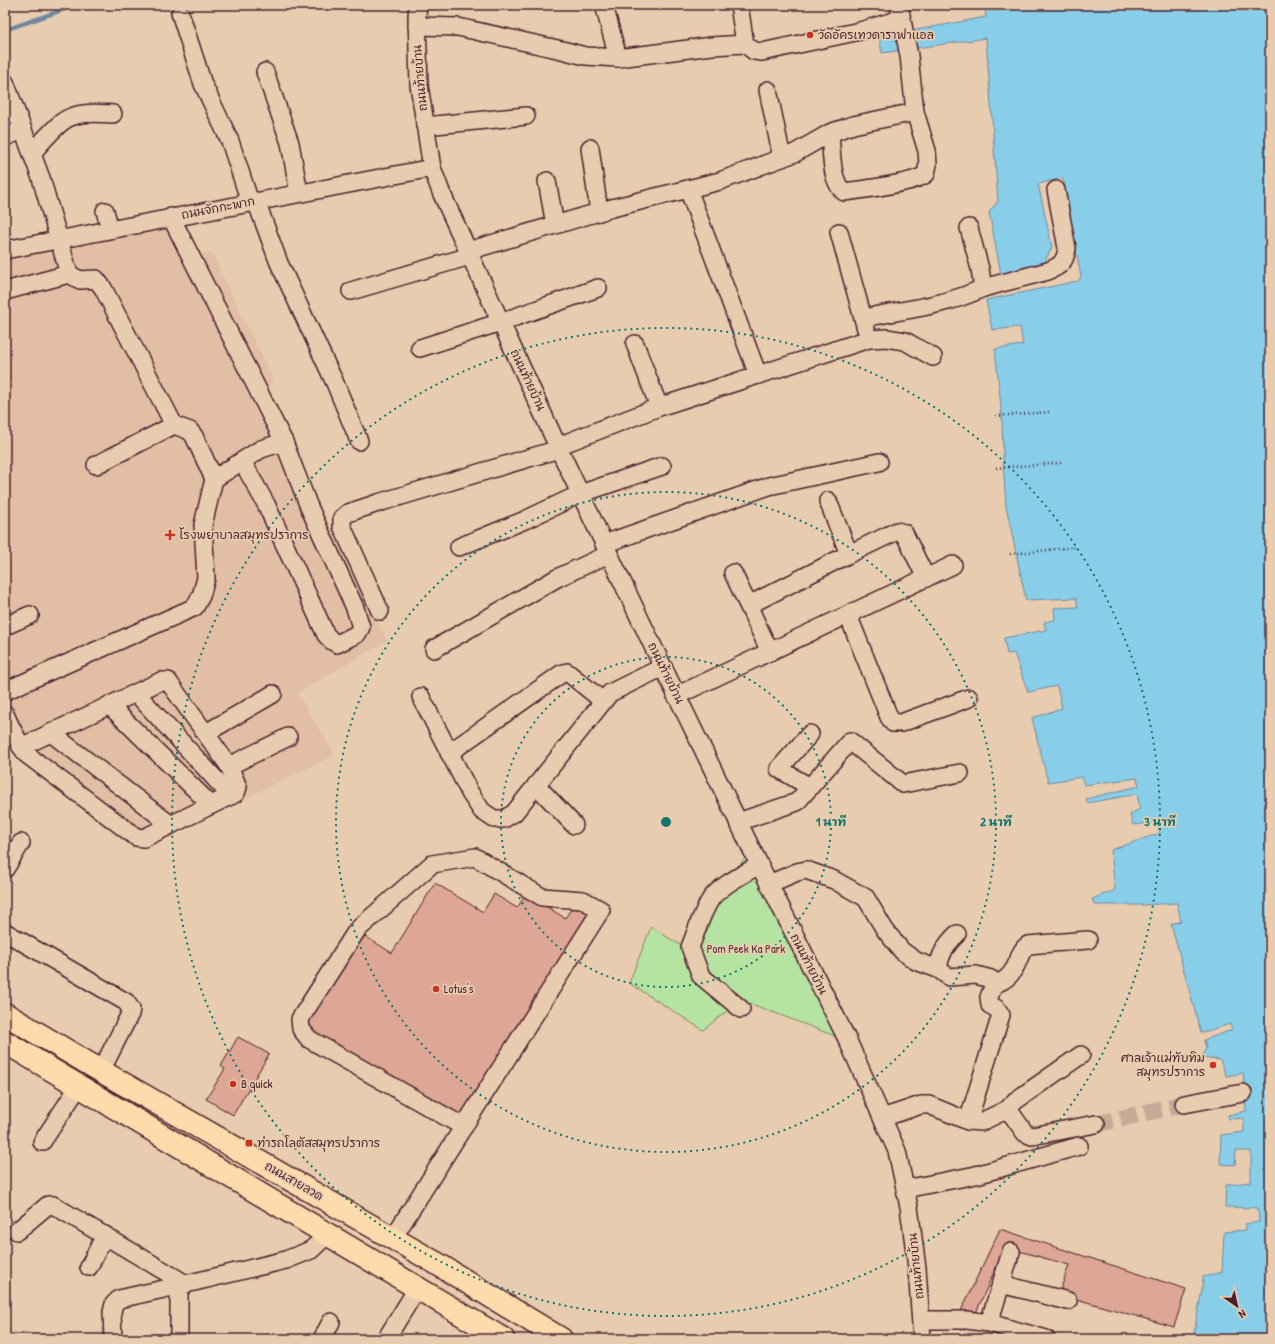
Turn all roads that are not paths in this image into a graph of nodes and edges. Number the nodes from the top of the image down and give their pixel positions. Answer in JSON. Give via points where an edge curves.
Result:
{"nodes":[{"id":1,"x":418,"y":5,"type":"edge"},
{"id":2,"x":604,"y":5,"type":"edge"},
{"id":3,"x":739,"y":5,"type":"edge"},
{"id":4,"x":180,"y":13,"type":"dead end"},
{"id":5,"x":901,"y":16,"type":"edge"},
{"id":6,"x":417,"y":26,"type":"junction"},
{"id":7,"x":746,"y":44,"type":"junction"},
{"id":8,"x":618,"y":58,"type":"junction"},
{"id":9,"x":265,"y":72,"type":"dead end"},
{"id":10,"x":5,"y":82,"type":"edge"},
{"id":11,"x":768,"y":90,"type":"dead end"},
{"id":12,"x":915,"y":112,"type":"junction"},
{"id":13,"x":113,"y":114,"type":"dead end"},
{"id":14,"x":526,"y":116,"type":"dead end"},
{"id":15,"x":425,"y":126,"type":"junction"},
{"id":16,"x":23,"y":130,"type":"junction"},
{"id":17,"x":830,"y":133,"type":"junction"},
{"id":18,"x":5,"y":137,"type":"edge"},
{"id":19,"x":590,"y":148,"type":"dead end"},
{"id":20,"x":32,"y":153,"type":"junction"},
{"id":21,"x":782,"y":158,"type":"junction"},
{"id":22,"x":432,"y":168,"type":"junction"},
{"id":23,"x":546,"y":181,"type":"dead end"},
{"id":24,"x":688,"y":189,"type":"junction"},
{"id":25,"x":1056,"y":190,"type":"dead end"},
{"id":26,"x":299,"y":193,"type":"junction"},
{"id":27,"x":253,"y":202,"type":"junction"},
{"id":28,"x":105,"y":211,"type":"dead end"},
{"id":29,"x":599,"y":212,"type":"junction"},
{"id":30,"x":171,"y":217,"type":"junction"},
{"id":31,"x":555,"y":225,"type":"junction"},
{"id":32,"x":969,"y":228,"type":"dead end"},
{"id":33,"x":110,"y":229,"type":"junction"},
{"id":34,"x":839,"y":232,"type":"dead end"},
{"id":35,"x":58,"y":239,"type":"junction"},
{"id":36,"x":5,"y":250,"type":"edge"},
{"id":37,"x":469,"y":253,"type":"junction"},
{"id":38,"x":69,"y":274,"type":"junction"},
{"id":39,"x":598,"y":288,"type":"dead end"},
{"id":40,"x":982,"y":288,"type":"junction"},
{"id":41,"x":5,"y":291,"type":"edge"},
{"id":42,"x":351,"y":291,"type":"dead end"},
{"id":43,"x":863,"y":318,"type":"junction"},
{"id":44,"x":501,"y":322,"type":"junction"},
{"id":45,"x":869,"y":339,"type":"junction"},
{"id":46,"x":635,"y":344,"type":"dead end"},
{"id":47,"x":420,"y":348,"type":"dead end"},
{"id":48,"x":933,"y":357,"type":"dead end"},
{"id":49,"x":758,"y":375,"type":"junction"},
{"id":50,"x":659,"y":407,"type":"junction"},
{"id":51,"x":174,"y":425,"type":"junction"},
{"id":52,"x":359,"y":441,"type":"dead end"},
{"id":53,"x":284,"y":442,"type":"junction"},
{"id":54,"x":558,"y":448,"type":"junction"},
{"id":55,"x":242,"y":461,"type":"junction"},
{"id":56,"x":879,"y":462,"type":"dead end"},
{"id":57,"x":96,"y":465,"type":"dead end"},
{"id":58,"x":662,"y":466,"type":"dead end"},
{"id":59,"x":214,"y":479,"type":"junction"},
{"id":60,"x":580,"y":494,"type":"junction"},
{"id":61,"x":828,"y":501,"type":"dead end"},
{"id":62,"x":459,"y":547,"type":"dead end"},
{"id":63,"x":606,"y":549,"type":"junction"},
{"id":64,"x":849,"y":554,"type":"junction"},
{"id":65,"x":953,"y":565,"type":"dead end"},
{"id":66,"x":733,"y":573,"type":"dead end"},
{"id":67,"x":926,"y":578,"type":"junction"},
{"id":68,"x":749,"y":605,"type":"junction"},
{"id":69,"x":380,"y":611,"type":"dead end"},
{"id":70,"x":30,"y":615,"type":"dead end"},
{"id":71,"x":848,"y":615,"type":"junction"},
{"id":72,"x":5,"y":626,"type":"edge"},
{"id":73,"x":434,"y":649,"type":"dead end"},
{"id":74,"x":770,"y":652,"type":"junction"},
{"id":75,"x":663,"y":667,"type":"junction"},
{"id":76,"x":5,"y":691,"type":"edge"},
{"id":77,"x":136,"y":693,"type":"junction"},
{"id":78,"x":273,"y":694,"type":"dead end"},
{"id":79,"x":676,"y":696,"type":"junction"},
{"id":80,"x":421,"y":697,"type":"dead end"},
{"id":81,"x":969,"y":698,"type":"dead end"},
{"id":82,"x":603,"y":701,"type":"junction"},
{"id":83,"x":109,"y":706,"type":"junction"},
{"id":84,"x":5,"y":714,"type":"edge"},
{"id":85,"x":51,"y":732,"type":"junction"},
{"id":86,"x":206,"y":733,"type":"junction"},
{"id":87,"x":810,"y":734,"type":"dead end"},
{"id":88,"x":288,"y":737,"type":"dead end"},
{"id":89,"x":21,"y":747,"type":"junction"},
{"id":90,"x":449,"y":753,"type":"junction"},
{"id":91,"x":229,"y":766,"type":"junction"},
{"id":92,"x":960,"y":772,"type":"dead end"},
{"id":93,"x":536,"y":785,"type":"junction"},
{"id":94,"x":810,"y":787,"type":"junction"},
{"id":95,"x":231,"y":796,"type":"junction"},
{"id":96,"x":212,"y":805,"type":"junction"},
{"id":97,"x":738,"y":822,"type":"junction"},
{"id":98,"x":170,"y":825,"type":"junction"},
{"id":99,"x":574,"y":825,"type":"dead end"},
{"id":100,"x":21,"y":842,"type":"dead end"},
{"id":101,"x":759,"y":865,"type":"junction"},
{"id":102,"x":5,"y":869,"type":"edge"},
{"id":103,"x":769,"y":884,"type":"junction"},
{"id":104,"x":5,"y":932,"type":"edge"},
{"id":105,"x":957,"y":934,"type":"dead end"},
{"id":106,"x":1088,"y":940,"type":"dead end"},
{"id":107,"x":938,"y":969,"type":"junction"},
{"id":108,"x":994,"y":984,"type":"junction"},
{"id":109,"x":741,"y":1009,"type":"dead end"},
{"id":110,"x":5,"y":1014,"type":"edge"},
{"id":111,"x":5,"y":1042,"type":"edge"},
{"id":112,"x":1081,"y":1055,"type":"dead end"},
{"id":113,"x":101,"y":1071,"type":"junction"},
{"id":114,"x":84,"y":1089,"type":"junction"},
{"id":115,"x":1243,"y":1094,"type":"dead end"},
{"id":116,"x":1184,"y":1104,"type":"tunnel mouth"},
{"id":117,"x":1008,"y":1109,"type":"junction"},
{"id":118,"x":882,"y":1118,"type":"junction"},
{"id":119,"x":968,"y":1121,"type":"junction"},
{"id":120,"x":1096,"y":1124,"type":"tunnel mouth"},
{"id":121,"x":464,"y":1127,"type":"junction"},
{"id":122,"x":42,"y":1142,"type":"dead end"},
{"id":123,"x":1079,"y":1146,"type":"dead end"},
{"id":124,"x":905,"y":1189,"type":"junction"},
{"id":125,"x":17,"y":1231,"type":"dead end"},
{"id":126,"x":328,"y":1234,"type":"junction"},
{"id":127,"x":105,"y":1235,"type":"junction"},
{"id":128,"x":393,"y":1238,"type":"junction"},
{"id":129,"x":1011,"y":1252,"type":"dead end"},
{"id":130,"x":89,"y":1267,"type":"dead end"},
{"id":131,"x":1001,"y":1284,"type":"junction"},
{"id":132,"x":182,"y":1285,"type":"junction"},
{"id":133,"x":418,"y":1287,"type":"junction"},
{"id":134,"x":1068,"y":1301,"type":"dead end"},
{"id":135,"x":921,"y":1320,"type":"junction"},
{"id":136,"x":331,"y":1322,"type":"dead end"},
{"id":137,"x":989,"y":1323,"type":"junction"},
{"id":138,"x":113,"y":1339,"type":"edge"},
{"id":139,"x":179,"y":1339,"type":"edge"},
{"id":140,"x":322,"y":1339,"type":"edge"},
{"id":141,"x":386,"y":1339,"type":"edge"},
{"id":142,"x":504,"y":1339,"type":"edge"},
{"id":143,"x":561,"y":1339,"type":"edge"},
{"id":144,"x":922,"y":1339,"type":"edge"},
{"id":145,"x":1046,"y":1339,"type":"edge"}],
"edges":[{"from":1,"to":6,"type":"street","name":"ถนนท้ายบ้าน"},
{"from":2,"to":8,"type":"street"},
{"from":3,"to":7,"type":"street"},
{"from":4,"to":27,"type":"street","via":[[203,84],[230,141]]},
{"from":5,"to":7,"type":"street","via":[[860,31],[762,52],[754,51]]},
{"from":5,"to":12,"type":"street","via":[[909,56]]},
{"from":6,"to":8,"type":"street","via":[[458,27],[585,56]]},
{"from":6,"to":15,"type":"street","name":"ถนนท้ายบ้าน","via":[[418,85]]},
{"from":7,"to":8,"type":"street"},
{"from":9,"to":26,"type":"street","via":[[290,143]]},
{"from":10,"to":16,"type":"street"},
{"from":11,"to":21,"type":"street"},
{"from":12,"to":17,"type":"street","via":[[853,125]]},
{"from":12,"to":17,"type":"street","via":[[928,164],[926,174],[920,178],[844,192],[834,178]]},
{"from":13,"to":20,"type":"street","via":[[94,112],[63,121]]},
{"from":14,"to":15,"type":"street"},
{"from":15,"to":22,"type":"street","name":"ถนนท้ายบ้าน"},
{"from":16,"to":18,"type":"street"},
{"from":16,"to":20,"type":"street"},
{"from":17,"to":21,"type":"street"},
{"from":19,"to":29,"type":"street"},
{"from":20,"to":35,"type":"street"},
{"from":21,"to":24,"type":"street","via":[[720,181]]},
{"from":22,"to":26,"type":"street","name":"ถนนจักกะพาก"},
{"from":22,"to":37,"type":"street","name":"ถนนท้ายบ้าน"},
{"from":23,"to":31,"type":"street"},
{"from":24,"to":29,"type":"street"},
{"from":24,"to":49,"type":"street"},
{"from":25,"to":40,"type":"street","via":[[1067,248],[1063,262],[1048,272]]},
{"from":26,"to":27,"type":"street","name":"ถนนจักกะพาก"},
{"from":27,"to":30,"type":"street","name":"ถนนจักกะพาก"},
{"from":27,"to":52,"type":"street"},
{"from":28,"to":33,"type":"street"},
{"from":29,"to":31,"type":"street"},
{"from":30,"to":33,"type":"street","name":"ถนนจักกะพาก"},
{"from":30,"to":53,"type":"street"},
{"from":31,"to":37,"type":"street"},
{"from":32,"to":40,"type":"street","via":[[980,269]]},
{"from":33,"to":35,"type":"street","name":"ถนนจักกะพาก"},
{"from":34,"to":43,"type":"street"},
{"from":35,"to":36,"type":"street","name":"ถนนจักกะพาก"},
{"from":35,"to":38,"type":"street"},
{"from":37,"to":42,"type":"street"},
{"from":37,"to":44,"type":"street","name":"ถนนท้ายบ้าน"},
{"from":38,"to":41,"type":"street"},
{"from":38,"to":51,"type":"street","via":[[80,280],[96,279],[103,288]]},
{"from":39,"to":44,"type":"street"},
{"from":40,"to":43,"type":"street","via":[[950,301]]},
{"from":43,"to":45,"type":"street"},
{"from":44,"to":47,"type":"street"},
{"from":44,"to":54,"type":"street","name":"ถนนท้ายบ้าน"},
{"from":45,"to":48,"type":"street","via":[[905,341]]},
{"from":45,"to":49,"type":"street"},
{"from":46,"to":50,"type":"street"},
{"from":49,"to":50,"type":"street"},
{"from":50,"to":54,"type":"street"},
{"from":51,"to":57,"type":"street"},
{"from":51,"to":59,"type":"street","via":[[190,431],[194,436]]},
{"from":53,"to":55,"type":"street","via":[[261,449]]},
{"from":53,"to":55,"type":"street","via":[[309,507],[361,623],[359,632],[348,639],[336,644],[326,635],[266,504]]},
{"from":54,"to":60,"type":"street","name":"ถนนท้ายบ้าน"},
{"from":54,"to":69,"type":"street","via":[[378,503],[348,513],[342,518],[342,526]]},
{"from":55,"to":59,"type":"street"},
{"from":56,"to":63,"type":"street","via":[[770,486]]},
{"from":58,"to":60,"type":"street"},
{"from":59,"to":76,"type":"street","via":[[203,524],[206,578],[195,607]]},
{"from":60,"to":62,"type":"street"},
{"from":60,"to":63,"type":"street","name":"ถนนท้ายบ้าน"},
{"from":61,"to":64,"type":"street"},
{"from":63,"to":73,"type":"street"},
{"from":63,"to":75,"type":"street","name":"ถนนท้ายบ้าน"},
{"from":64,"to":67,"type":"street","via":[[897,531],[901,532],[904,533]]},
{"from":64,"to":68,"type":"street"},
{"from":65,"to":67,"type":"street"},
{"from":66,"to":68,"type":"street"},
{"from":67,"to":71,"type":"street"},
{"from":68,"to":74,"type":"street"},
{"from":70,"to":72,"type":"street"},
{"from":71,"to":74,"type":"street"},
{"from":71,"to":81,"type":"street","via":[[893,723],[901,723]]},
{"from":74,"to":79,"type":"street"},
{"from":75,"to":79,"type":"street","name":"ถนนท้ายบ้าน"},
{"from":75,"to":82,"type":"street","via":[[610,693]]},
{"from":77,"to":83,"type":"street"},
{"from":77,"to":86,"type":"street","via":[[161,681],[168,681]]},
{"from":77,"to":95,"type":"street"},
{"from":78,"to":86,"type":"street"},
{"from":79,"to":97,"type":"street","name":"ถนนท้ายบ้าน"},
{"from":80,"to":90,"type":"street"},
{"from":82,"to":90,"type":"street","via":[[567,672],[561,674]]},
{"from":82,"to":93,"type":"street"},
{"from":83,"to":85,"type":"street"},
{"from":83,"to":96,"type":"street"},
{"from":84,"to":89,"type":"street"},
{"from":85,"to":89,"type":"street"},
{"from":85,"to":98,"type":"street"},
{"from":86,"to":91,"type":"street"},
{"from":87,"to":94,"type":"street","via":[[780,769]]},
{"from":88,"to":91,"type":"street"},
{"from":89,"to":98,"type":"street","via":[[26,754],[136,837],[144,838]]},
{"from":90,"to":93,"type":"street","via":[[482,811],[494,819],[514,813]]},
{"from":91,"to":95,"type":"street","via":[[238,787],[236,793]]},
{"from":92,"to":94,"type":"street","via":[[903,784],[850,741]]},
{"from":93,"to":99,"type":"street"},
{"from":94,"to":97,"type":"street","via":[[797,802]]},
{"from":95,"to":96,"type":"street"},
{"from":96,"to":98,"type":"street"},
{"from":97,"to":101,"type":"street","name":"ถนนท้ายบ้าน"},
{"from":100,"to":102,"type":"street"},
{"from":101,"to":103,"type":"street","name":"ถนนท้ายบ้าน"},
{"from":101,"to":109,"type":"street","via":[[722,887],[712,897],[690,947],[701,976]]},
{"from":103,"to":107,"type":"street","via":[[806,870],[834,880],[866,898],[885,930],[902,951],[916,961]]},
{"from":103,"to":118,"type":"street","name":"ถนนท้ายบ้าน","via":[[848,1041]]},
{"from":104,"to":113,"type":"street","via":[[126,1002],[131,1009]]},
{"from":105,"to":107,"type":"street","via":[[949,941],[940,957]]},
{"from":106,"to":108,"type":"street","via":[[1028,945],[1022,950],[1010,975],[1003,982]]},
{"from":107,"to":108,"type":"street","via":[[949,977],[976,975],[991,979]]},
{"from":108,"to":119,"type":"street","via":[[989,997],[990,1005],[1001,1015]]},
{"from":110,"to":113,"type":"main road","name":"ถนนสายลวด"},
{"from":111,"to":114,"type":"main road"},
{"from":112,"to":117,"type":"street","via":[[1015,1101]]},
{"from":113,"to":114,"type":"main road"},
{"from":113,"to":128,"type":"main road","name":"ถนนสายลวด"},
{"from":114,"to":122,"type":"street"},
{"from":114,"to":126,"type":"main road"},
{"from":115,"to":116,"type":"street"},
{"from":117,"to":119,"type":"street","via":[[981,1122]]},
{"from":117,"to":120,"type":"street","via":[[1025,1133],[1032,1136]]},
{"from":118,"to":119,"type":"street","via":[[921,1105]]},
{"from":118,"to":124,"type":"street","name":"ถนนท้ายบ้าน","via":[[896,1151]]},
{"from":121,"to":121,"type":"street","via":[[309,1039],[301,1029],[300,1020],[357,930],[432,864],[476,857],[542,897],[583,900],[601,910]]},
{"from":121,"to":128,"type":"street"},
{"from":123,"to":124,"type":"street","via":[[976,1175]]},
{"from":124,"to":135,"type":"street","name":"ถนนท้ายบ้าน","via":[[917,1268]]},
{"from":125,"to":127,"type":"street","via":[[48,1204]]},
{"from":126,"to":132,"type":"street","via":[[311,1250],[286,1260]]},
{"from":126,"to":133,"type":"main road"},
{"from":127,"to":130,"type":"street"},
{"from":127,"to":132,"type":"street"},
{"from":128,"to":143,"type":"main road","name":"ถนนสายลวด"},
{"from":129,"to":131,"type":"street"},
{"from":131,"to":134,"type":"street"},
{"from":131,"to":137,"type":"street"},
{"from":132,"to":138,"type":"street","via":[[119,1299],[114,1304],[112,1312]]},
{"from":132,"to":139,"type":"street"},
{"from":133,"to":141,"type":"street"},
{"from":133,"to":142,"type":"main road"},
{"from":135,"to":137,"type":"street","via":[[967,1320]]},
{"from":135,"to":144,"type":"street","name":"ถนนท้ายบ้าน"},
{"from":136,"to":140,"type":"street"},
{"from":137,"to":145,"type":"street"}]}
